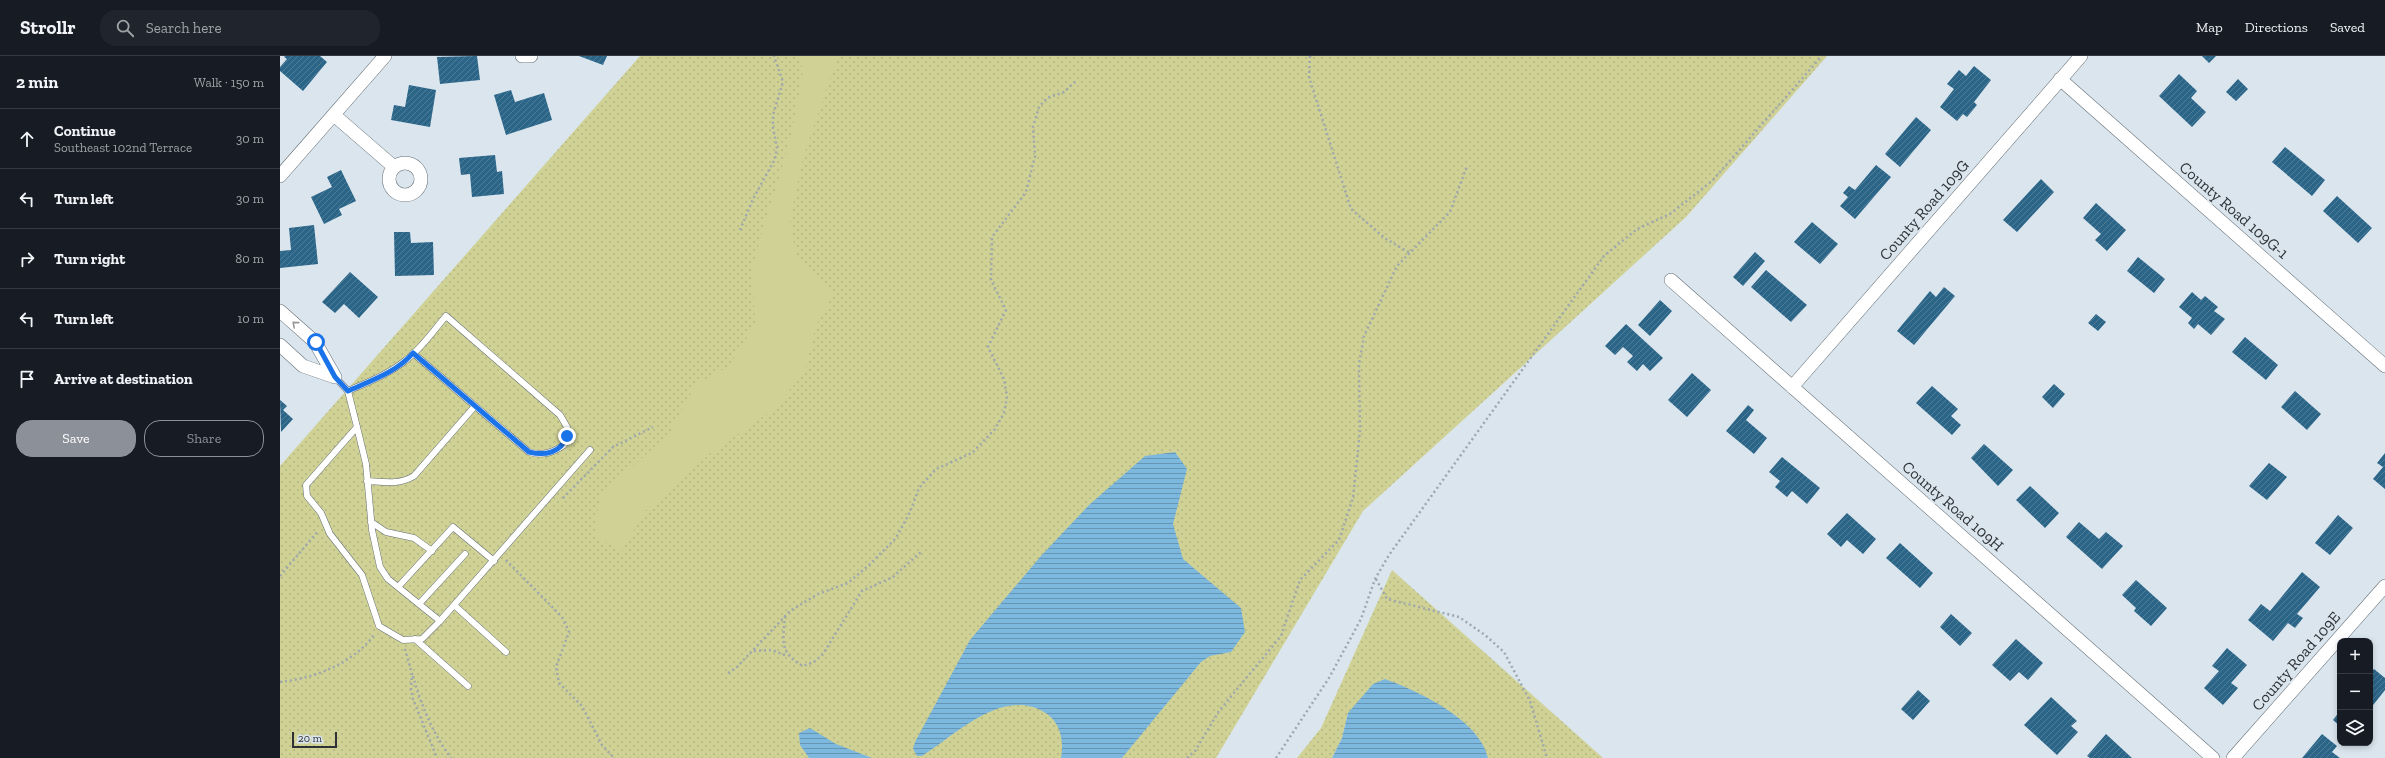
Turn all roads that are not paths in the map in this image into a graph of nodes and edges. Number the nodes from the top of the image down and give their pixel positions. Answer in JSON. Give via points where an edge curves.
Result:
{"nodes":[{"id":1,"x":385,"y":56,"type":"edge"},
{"id":2,"x":522,"y":56,"type":"edge"},
{"id":3,"x":531,"y":56,"type":"edge"},
{"id":4,"x":2081,"y":56,"type":"edge"},
{"id":5,"x":2060,"y":79,"type":"junction"},
{"id":6,"x":334,"y":115,"type":"junction"},
{"id":7,"x":394,"y":167,"type":"dead end"},
{"id":8,"x":280,"y":176,"type":"edge"},
{"id":9,"x":1671,"y":280,"type":"dead end"},
{"id":10,"x":280,"y":311,"type":"edge"},
{"id":11,"x":280,"y":345,"type":"edge"},
{"id":12,"x":413,"y":353,"type":"junction"},
{"id":13,"x":2385,"y":366,"type":"edge"},
{"id":14,"x":335,"y":377,"type":"junction"},
{"id":15,"x":1792,"y":387,"type":"junction"},
{"id":16,"x":348,"y":391,"type":"junction"},
{"id":17,"x":475,"y":406,"type":"junction"},
{"id":18,"x":357,"y":427,"type":"junction"},
{"id":19,"x":590,"y":450,"type":"dead end"},
{"id":20,"x":367,"y":481,"type":"junction"},
{"id":21,"x":372,"y":522,"type":"junction"},
{"id":22,"x":432,"y":551,"type":"junction"},
{"id":23,"x":465,"y":554,"type":"dead end"},
{"id":24,"x":494,"y":561,"type":"junction"},
{"id":25,"x":2385,"y":586,"type":"edge"},
{"id":26,"x":398,"y":587,"type":"junction"},
{"id":27,"x":419,"y":604,"type":"junction"},
{"id":28,"x":454,"y":605,"type":"junction"},
{"id":29,"x":440,"y":621,"type":"junction"},
{"id":30,"x":415,"y":640,"type":"junction"},
{"id":31,"x":506,"y":652,"type":"dead end"},
{"id":32,"x":468,"y":686,"type":"dead end"},
{"id":33,"x":2213,"y":758,"type":"edge"},
{"id":34,"x":2233,"y":758,"type":"edge"}],
"edges":[{"from":1,"to":6,"type":"street"},
{"from":2,"to":3,"type":"street"},
{"from":4,"to":5,"type":"street","name":"County Road 109G"},
{"from":5,"to":13,"type":"street","name":"County Road 109G-1"},
{"from":5,"to":15,"type":"street","name":"County Road 109G"},
{"from":6,"to":7,"type":"street"},
{"from":6,"to":8,"type":"street"},
{"from":9,"to":15,"type":"street","name":"County Road 109H"},
{"from":14,"to":10,"type":"street","one_way":true,"via":[[316,342]]},
{"from":11,"to":14,"type":"street","via":[[304,366]]},
{"from":12,"to":16,"type":"lane","via":[[408,360],[380,377]]},
{"from":12,"to":17,"type":"lane"},
{"from":12,"to":17,"type":"lane","via":[[446,316],[560,415],[567,427],[564,445],[541,455],[529,452]]},
{"from":14,"to":16,"type":"lane"},
{"from":15,"to":33,"type":"street","name":"County Road 109H"},
{"from":16,"to":18,"type":"lane"},
{"from":17,"to":20,"type":"lane","via":[[414,476],[404,482]]},
{"from":18,"to":20,"type":"lane","via":[[366,464]]},
{"from":18,"to":30,"type":"lane","via":[[306,485],[307,496],[321,513],[330,534],[362,575],[379,626],[403,640]]},
{"from":19,"to":24,"type":"lane"},
{"from":20,"to":21,"type":"lane"},
{"from":21,"to":22,"type":"lane","via":[[386,532],[414,538]]},
{"from":21,"to":26,"type":"lane","via":[[380,567],[388,579]]},
{"from":22,"to":24,"type":"lane","via":[[453,527]]},
{"from":22,"to":26,"type":"lane"},
{"from":23,"to":27,"type":"lane"},
{"from":24,"to":28,"type":"lane"},
{"from":25,"to":34,"type":"street","name":"County Road 109E"},
{"from":26,"to":27,"type":"lane"},
{"from":27,"to":29,"type":"lane"},
{"from":28,"to":29,"type":"lane"},
{"from":28,"to":31,"type":"lane"},
{"from":29,"to":30,"type":"lane","via":[[422,639]]},
{"from":30,"to":32,"type":"lane"}]}
